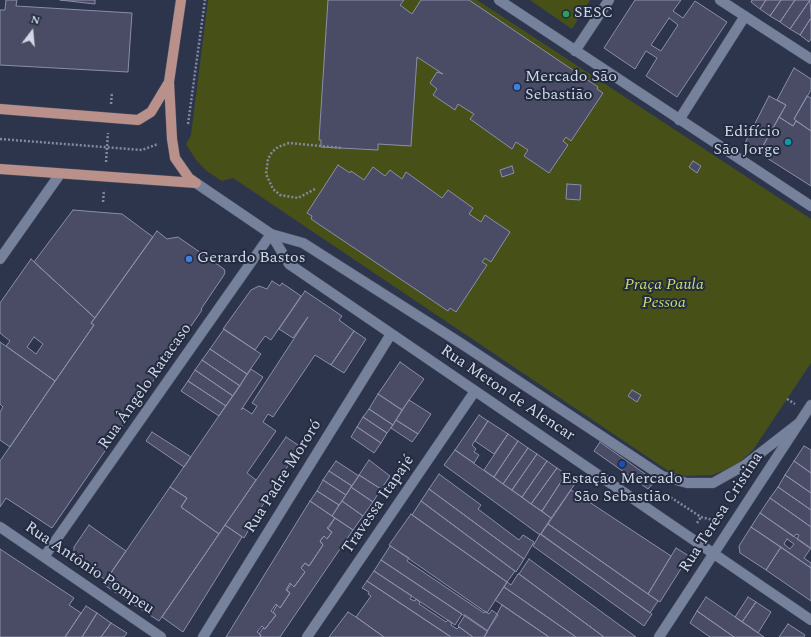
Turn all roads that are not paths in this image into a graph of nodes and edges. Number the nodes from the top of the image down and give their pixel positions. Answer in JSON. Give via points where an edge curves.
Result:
{"nodes":[{"id":1,"x":181,"y":0,"type":"edge"},
{"id":2,"x":499,"y":0,"type":"edge"},
{"id":3,"x":609,"y":0,"type":"edge"},
{"id":4,"x":720,"y":0,"type":"edge"},
{"id":5,"x":745,"y":16,"type":"junction"},
{"id":6,"x":575,"y":51,"type":"junction"},
{"id":7,"x":811,"y":59,"type":"edge"},
{"id":8,"x":169,"y":82,"type":"junction"},
{"id":9,"x":0,"y":109,"type":"edge"},
{"id":10,"x":679,"y":120,"type":"junction"},
{"id":11,"x":0,"y":169,"type":"edge"},
{"id":12,"x":60,"y":174,"type":"junction"},
{"id":13,"x":196,"y":183,"type":"junction"},
{"id":14,"x":811,"y":206,"type":"edge"},
{"id":15,"x":271,"y":234,"type":"junction"},
{"id":16,"x":0,"y":259,"type":"edge"},
{"id":17,"x":391,"y":334,"type":"junction"},
{"id":18,"x":475,"y":391,"type":"junction"},
{"id":19,"x":811,"y":405,"type":"edge"},
{"id":20,"x":799,"y":423,"type":"junction"},
{"id":21,"x":0,"y":527,"type":"edge"},
{"id":22,"x":714,"y":553,"type":"junction"},
{"id":23,"x":44,"y":557,"type":"junction"},
{"id":24,"x":811,"y":620,"type":"edge"},
{"id":25,"x":161,"y":637,"type":"edge"},
{"id":26,"x":203,"y":637,"type":"edge"},
{"id":27,"x":307,"y":637,"type":"edge"},
{"id":28,"x":659,"y":637,"type":"edge"}],
"edges":[{"from":1,"to":8,"type":"main road"},
{"from":2,"to":6,"type":"street"},
{"from":3,"to":6,"type":"street"},
{"from":4,"to":5,"type":"street"},
{"from":5,"to":7,"type":"street"},
{"from":5,"to":10,"type":"street"},
{"from":6,"to":10,"type":"street"},
{"from":8,"to":9,"type":"main road","via":[[151,112],[138,120]]},
{"from":8,"to":13,"type":"main road","via":[[175,158],[189,178]]},
{"from":10,"to":14,"type":"street"},
{"from":11,"to":12,"type":"main road"},
{"from":12,"to":13,"type":"main road"},
{"from":12,"to":16,"type":"street"},
{"from":13,"to":15,"type":"street","name":"Rua Meton de Alencar"},
{"from":15,"to":17,"type":"street","name":"Rua Meton de Alencar","via":[[289,264]]},
{"from":15,"to":20,"type":"street","via":[[303,243],[662,476],[687,483],[713,483],[745,465]]},
{"from":15,"to":23,"type":"street","name":"Rua Ângelo Ratacaso"},
{"from":17,"to":18,"type":"street","name":"Rua Meton de Alencar"},
{"from":17,"to":26,"type":"street","name":"Rua Padre Mororó"},
{"from":18,"to":22,"type":"street","name":"Rua Meton de Alencar"},
{"from":18,"to":27,"type":"street","name":"Travessa Itapajé"},
{"from":19,"to":20,"type":"street","name":"Rua Teresa Cristina"},
{"from":20,"to":22,"type":"street","name":"Rua Teresa Cristina"},
{"from":21,"to":23,"type":"street","name":"Rua Antônio Pompeu"},
{"from":22,"to":24,"type":"street","name":"Rua Meton de Alencar"},
{"from":22,"to":28,"type":"street","name":"Rua Teresa Cristina"},
{"from":23,"to":25,"type":"street","name":"Rua Antônio Pompeu"}]}
